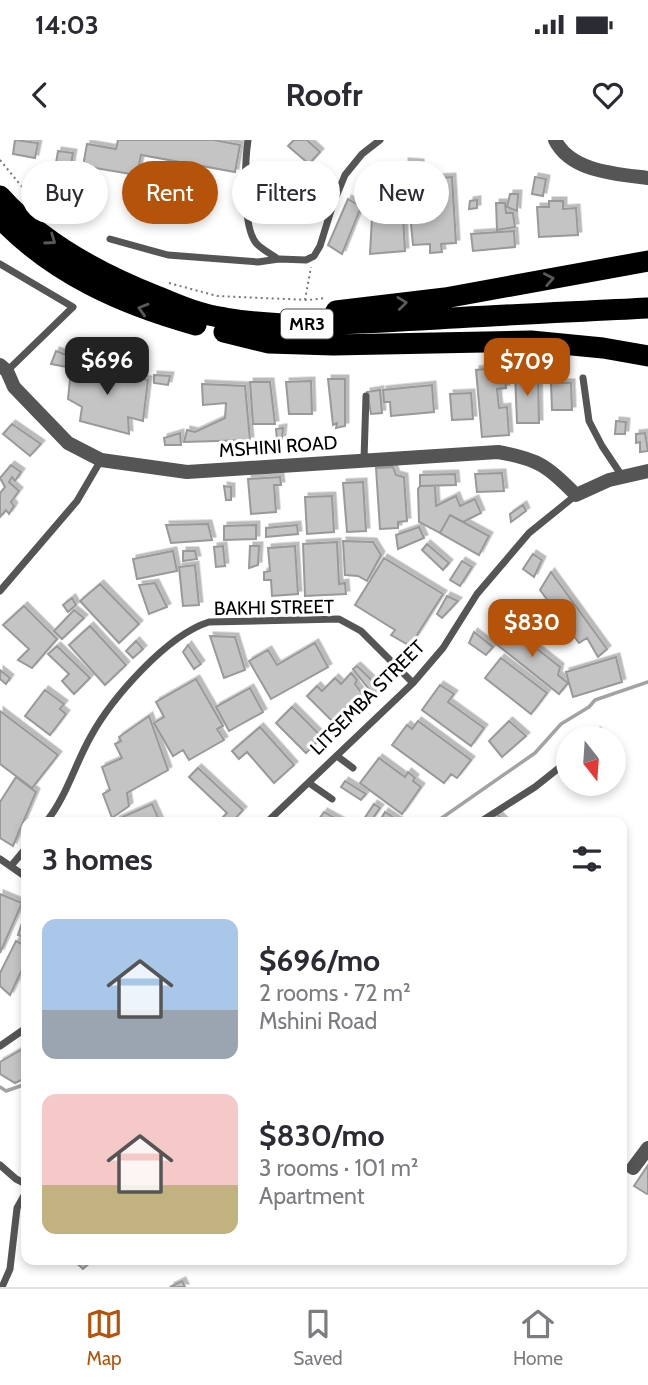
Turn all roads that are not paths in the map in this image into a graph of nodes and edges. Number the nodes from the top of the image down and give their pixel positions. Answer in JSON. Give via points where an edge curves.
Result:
{"nodes":[{"id":1,"x":248,"y":140,"type":"edge"},
{"id":2,"x":380,"y":140,"type":"edge"},
{"id":3,"x":555,"y":140,"type":"edge"},
{"id":4,"x":648,"y":178,"type":"edge"},
{"id":5,"x":0,"y":196,"type":"edge"},
{"id":6,"x":0,"y":218,"type":"edge"},
{"id":7,"x":110,"y":239,"type":"dead end"},
{"id":8,"x":279,"y":259,"type":"junction"},
{"id":9,"x":648,"y":261,"type":"edge"},
{"id":10,"x":0,"y":264,"type":"edge"},
{"id":11,"x":187,"y":308,"type":"junction"},
{"id":12,"x":648,"y":308,"type":"edge"},
{"id":13,"x":648,"y":321,"type":"edge"},
{"id":14,"x":224,"y":332,"type":"junction"},
{"id":15,"x":648,"y":356,"type":"edge"},
{"id":16,"x":2,"y":372,"type":"edge"},
{"id":17,"x":583,"y":378,"type":"dead end"},
{"id":18,"x":366,"y":396,"type":"dead end"},
{"id":19,"x":364,"y":459,"type":"junction"},
{"id":20,"x":101,"y":460,"type":"junction"},
{"id":21,"x":648,"y":471,"type":"edge"},
{"id":22,"x":622,"y":477,"type":"junction"},
{"id":23,"x":576,"y":495,"type":"junction"},
{"id":24,"x":0,"y":591,"type":"edge"},
{"id":25,"x":413,"y":683,"type":"junction"},
{"id":26,"x":337,"y":756,"type":"junction"},
{"id":27,"x":353,"y":768,"type":"dead end"},
{"id":28,"x":556,"y":770,"type":"edge"},
{"id":29,"x":309,"y":783,"type":"junction"},
{"id":30,"x":332,"y":799,"type":"dead end"},
{"id":31,"x":49,"y":817,"type":"edge"},
{"id":32,"x":272,"y":817,"type":"edge"},
{"id":33,"x":488,"y":817,"type":"edge"},
{"id":34,"x":21,"y":854,"type":"edge"},
{"id":35,"x":0,"y":859,"type":"edge"},
{"id":36,"x":11,"y":866,"type":"junction"},
{"id":37,"x":21,"y":873,"type":"edge"},
{"id":38,"x":21,"y":1031,"type":"edge"},
{"id":39,"x":0,"y":1046,"type":"edge"},
{"id":40,"x":648,"y":1148,"type":"edge"},
{"id":41,"x":0,"y":1165,"type":"edge"},
{"id":42,"x":633,"y":1168,"type":"dead end"},
{"id":43,"x":21,"y":1182,"type":"edge"},
{"id":44,"x":21,"y":1201,"type":"edge"},
{"id":45,"x":2,"y":1287,"type":"edge"}],
"edges":[{"from":1,"to":8,"type":"lane","via":[[245,160],[251,233],[256,243]]},
{"from":2,"to":8,"type":"lane","via":[[345,175],[314,256]]},
{"from":3,"to":4,"type":"street","via":[[578,162],[606,173]]},
{"from":5,"to":11,"type":"highway","number":"MR3","one_way":true,"via":[[25,221],[90,266]]},
{"from":14,"to":6,"type":"highway","number":"MR3","one_way":true,"via":[[129,304],[81,281],[43,257]]},
{"from":7,"to":8,"type":"lane","via":[[168,255],[258,262]]},
{"from":11,"to":9,"type":"highway","one_way":true,"via":[[340,311],[445,298]]},
{"from":10,"to":16,"type":"lane","via":[[73,307]]},
{"from":11,"to":12,"type":"highway","number":"MR3","via":[[224,318],[325,325]]},
{"from":13,"to":14,"type":"highway","number":"MR3","via":[[340,336]]},
{"from":14,"to":15,"type":"highway","via":[[269,343],[531,341]]},
{"from":16,"to":20,"type":"street","name":"MSHINI ROAD","via":[[68,443]]},
{"from":17,"to":22,"type":"lane","via":[[589,421]]},
{"from":18,"to":19,"type":"lane"},
{"from":19,"to":20,"type":"street","name":"MSHINI ROAD","via":[[187,472]]},
{"from":19,"to":23,"type":"street","name":"MSHINI ROAD","via":[[498,452],[541,464]]},
{"from":20,"to":24,"type":"lane","via":[[77,501]]},
{"from":21,"to":22,"type":"street","name":"LITSEMBA STREET"},
{"from":22,"to":23,"type":"street","name":"LITSEMBA STREET"},
{"from":23,"to":25,"type":"lane","name":"LITSEMBA STREET","via":[[520,543]]},
{"from":25,"to":26,"type":"lane","name":"LITSEMBA STREET"},
{"from":25,"to":31,"type":"lane","name":"BAKHI STREET","via":[[361,631],[339,619],[209,622],[191,628],[128,683],[92,734]]},
{"from":26,"to":27,"type":"lane"},
{"from":26,"to":29,"type":"lane","name":"LITSEMBA STREET"},
{"from":28,"to":33,"type":"lane"},
{"from":29,"to":30,"type":"lane"},
{"from":29,"to":32,"type":"lane","name":"LITSEMBA STREET"},
{"from":34,"to":36,"type":"lane"},
{"from":35,"to":36,"type":"lane"},
{"from":36,"to":37,"type":"lane"},
{"from":38,"to":39,"type":"lane"},
{"from":40,"to":42,"type":"street"},
{"from":41,"to":43,"type":"lane"},
{"from":44,"to":45,"type":"lane","via":[[10,1269]]}]}
